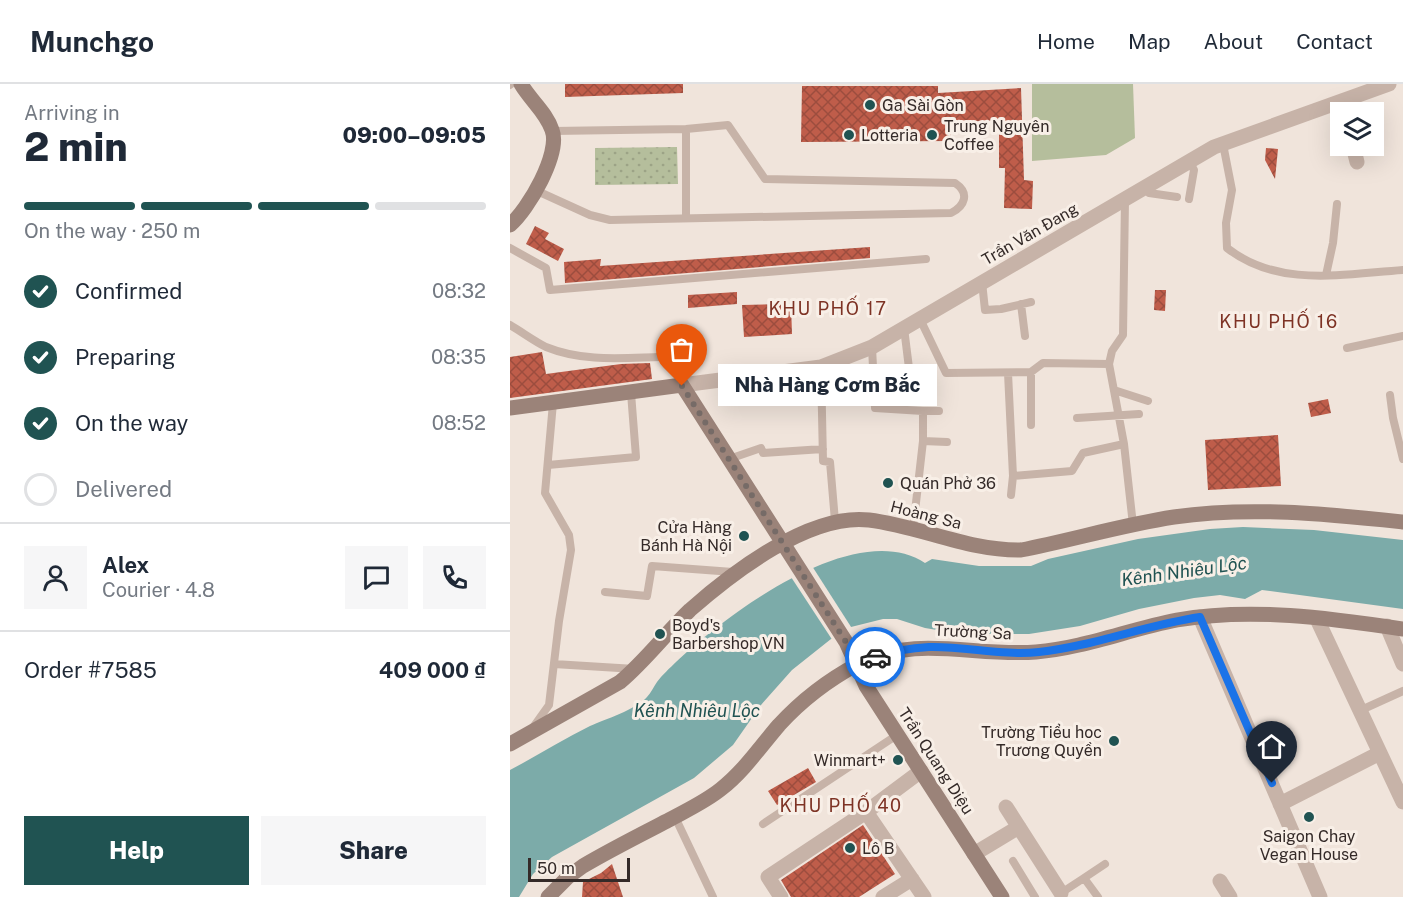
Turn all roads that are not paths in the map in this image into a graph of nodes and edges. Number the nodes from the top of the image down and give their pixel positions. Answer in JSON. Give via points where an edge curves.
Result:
{"nodes":[{"id":1,"x":521,"y":84,"type":"edge"},
{"id":2,"x":1389,"y":84,"type":"edge"},
{"id":3,"x":1351,"y":102,"type":"edge"},
{"id":4,"x":1330,"y":110,"type":"edge"},
{"id":5,"x":686,"y":129,"type":"junction"},
{"id":6,"x":553,"y":131,"type":"junction"},
{"id":7,"x":1223,"y":144,"type":"junction"},
{"id":8,"x":1356,"y":156,"type":"edge"},
{"id":9,"x":1189,"y":161,"type":"junction"},
{"id":10,"x":1357,"y":162,"type":"dead end"},
{"id":11,"x":1144,"y":187,"type":"junction"},
{"id":12,"x":535,"y":190,"type":"junction"},
{"id":13,"x":1177,"y":197,"type":"dead end"},
{"id":14,"x":1125,"y":199,"type":"junction"},
{"id":15,"x":1189,"y":199,"type":"dead end"},
{"id":16,"x":1337,"y":204,"type":"dead end"},
{"id":17,"x":686,"y":218,"type":"junction"},
{"id":18,"x":510,"y":225,"type":"edge"},
{"id":19,"x":510,"y":248,"type":"edge"},
{"id":20,"x":926,"y":259,"type":"dead end"},
{"id":21,"x":1403,"y":270,"type":"edge"},
{"id":22,"x":1326,"y":275,"type":"junction"},
{"id":23,"x":982,"y":282,"type":"junction"},
{"id":24,"x":1030,"y":302,"type":"dead end"},
{"id":25,"x":1021,"y":304,"type":"junction"},
{"id":26,"x":920,"y":319,"type":"junction"},
{"id":27,"x":510,"y":326,"type":"edge"},
{"id":28,"x":904,"y":328,"type":"junction"},
{"id":29,"x":1025,"y":336,"type":"dead end"},
{"id":30,"x":1403,"y":336,"type":"edge"},
{"id":31,"x":872,"y":346,"type":"junction"},
{"id":32,"x":1347,"y":348,"type":"dead end"},
{"id":33,"x":660,"y":357,"type":"dead end"},
{"id":34,"x":1109,"y":364,"type":"junction"},
{"id":35,"x":821,"y":367,"type":"junction"},
{"id":36,"x":1031,"y":372,"type":"junction"},
{"id":37,"x":1008,"y":373,"type":"junction"},
{"id":38,"x":910,"y":376,"type":"dead end"},
{"id":39,"x":682,"y":386,"type":"junction"},
{"id":40,"x":1114,"y":390,"type":"junction"},
{"id":41,"x":631,"y":393,"type":"junction"},
{"id":42,"x":1390,"y":395,"type":"dead end"},
{"id":43,"x":1148,"y":401,"type":"dead end"},
{"id":44,"x":553,"y":403,"type":"junction"},
{"id":45,"x":510,"y":408,"type":"edge"},
{"id":46,"x":923,"y":411,"type":"junction"},
{"id":47,"x":939,"y":411,"type":"dead end"},
{"id":48,"x":1139,"y":414,"type":"dead end"},
{"id":49,"x":1119,"y":416,"type":"junction"},
{"id":50,"x":1077,"y":418,"type":"dead end"},
{"id":51,"x":1031,"y":426,"type":"dead end"},
{"id":52,"x":923,"y":441,"type":"junction"},
{"id":53,"x":947,"y":442,"type":"dead end"},
{"id":54,"x":1124,"y":444,"type":"junction"},
{"id":55,"x":823,"y":449,"type":"junction"},
{"id":56,"x":729,"y":459,"type":"junction"},
{"id":57,"x":1403,"y":459,"type":"edge"},
{"id":58,"x":548,"y":465,"type":"junction"},
{"id":59,"x":1013,"y":476,"type":"junction"},
{"id":60,"x":1011,"y":495,"type":"dead end"},
{"id":61,"x":835,"y":521,"type":"junction"},
{"id":62,"x":1403,"y":522,"type":"edge"},
{"id":63,"x":1133,"y":525,"type":"junction"},
{"id":64,"x":913,"y":529,"type":"junction"},
{"id":65,"x":782,"y":543,"type":"junction"},
{"id":66,"x":738,"y":572,"type":"junction"},
{"id":67,"x":605,"y":592,"type":"dead end"},
{"id":68,"x":1200,"y":617,"type":"junction"},
{"id":69,"x":1317,"y":619,"type":"junction"},
{"id":70,"x":1387,"y":626,"type":"junction"},
{"id":71,"x":1403,"y":628,"type":"edge"},
{"id":72,"x":554,"y":664,"type":"junction"},
{"id":73,"x":1403,"y":664,"type":"edge"},
{"id":74,"x":856,"y":665,"type":"junction"},
{"id":75,"x":636,"y":669,"type":"junction"},
{"id":76,"x":1403,"y":691,"type":"edge"},
{"id":77,"x":1359,"y":711,"type":"junction"},
{"id":78,"x":528,"y":734,"type":"junction"},
{"id":79,"x":897,"y":735,"type":"junction"},
{"id":80,"x":510,"y":744,"type":"edge"},
{"id":81,"x":1380,"y":753,"type":"junction"},
{"id":82,"x":921,"y":771,"type":"junction"},
{"id":83,"x":1403,"y":802,"type":"edge"},
{"id":84,"x":1280,"y":804,"type":"junction"},
{"id":85,"x":1006,"y":807,"type":"dead end"},
{"id":86,"x":866,"y":812,"type":"junction"},
{"id":87,"x":675,"y":817,"type":"junction"},
{"id":88,"x":763,"y":824,"type":"dead end"},
{"id":89,"x":1019,"y":827,"type":"junction"},
{"id":90,"x":975,"y":854,"type":"junction"},
{"id":91,"x":1013,"y":861,"type":"dead end"},
{"id":92,"x":1105,"y":864,"type":"dead end"},
{"id":93,"x":1084,"y":878,"type":"junction"},
{"id":94,"x":912,"y":879,"type":"junction"},
{"id":95,"x":1220,"y":881,"type":"dead end"},
{"id":96,"x":1060,"y":893,"type":"joint"},
{"id":97,"x":554,"y":894,"type":"edge"},
{"id":98,"x":713,"y":897,"type":"edge"},
{"id":99,"x":781,"y":897,"type":"edge"},
{"id":100,"x":883,"y":897,"type":"edge"},
{"id":101,"x":924,"y":897,"type":"edge"},
{"id":102,"x":1002,"y":897,"type":"edge"},
{"id":103,"x":1035,"y":897,"type":"edge"},
{"id":104,"x":1098,"y":897,"type":"edge"},
{"id":105,"x":1230,"y":897,"type":"edge"},
{"id":106,"x":1320,"y":897,"type":"edge"}],
"edges":[{"from":1,"to":6,"type":"street"},
{"from":2,"to":3,"type":"street","name":"Trần Văn Ðang"},
{"from":4,"to":7,"type":"street","name":"Trần Văn Ðang"},
{"from":5,"to":6,"type":"lane"},
{"from":5,"to":17,"type":"lane"},
{"from":5,"to":17,"type":"lane","via":[[728,125],[765,179],[955,183],[965,195],[964,203],[951,213]]},
{"from":6,"to":12,"type":"street","via":[[553,152]]},
{"from":7,"to":9,"type":"street","name":"Trần Văn Ðang"},
{"from":7,"to":22,"type":"lane","via":[[1232,190],[1226,223],[1227,248],[1258,266],[1298,276]]},
{"from":8,"to":10,"type":"street"},
{"from":9,"to":11,"type":"street","name":"Trần Văn Ðang"},
{"from":9,"to":15,"type":"lane","via":[[1194,170]]},
{"from":11,"to":13,"type":"lane","via":[[1149,193]]},
{"from":11,"to":14,"type":"street","name":"Trần Văn Ðang"},
{"from":12,"to":17,"type":"lane","via":[[610,220]]},
{"from":12,"to":18,"type":"street","via":[[518,219]]},
{"from":14,"to":23,"type":"street","name":"Trần Văn Ðang"},
{"from":14,"to":34,"type":"lane","via":[[1123,335]]},
{"from":16,"to":22,"type":"lane"},
{"from":19,"to":20,"type":"lane","via":[[546,268],[550,290]]},
{"from":21,"to":22,"type":"lane"},
{"from":23,"to":25,"type":"lane","via":[[986,310]]},
{"from":23,"to":26,"type":"street","name":"Trần Văn Ðang"},
{"from":24,"to":25,"type":"lane"},
{"from":25,"to":29,"type":"lane"},
{"from":26,"to":28,"type":"street","name":"Trần Văn Ðang"},
{"from":26,"to":37,"type":"lane","via":[[946,373]]},
{"from":27,"to":33,"type":"lane","via":[[572,355],[597,359]]},
{"from":28,"to":31,"type":"street","name":"Trần Văn Ðang"},
{"from":28,"to":38,"type":"lane"},
{"from":30,"to":32,"type":"lane"},
{"from":31,"to":35,"type":"street","name":"Trần Văn Ðang"},
{"from":31,"to":46,"type":"lane","via":[[875,408]]},
{"from":34,"to":36,"type":"lane","via":[[1043,363]]},
{"from":34,"to":40,"type":"lane"},
{"from":35,"to":39,"type":"street","name":"Trần Văn Ðang"},
{"from":35,"to":55,"type":"lane"},
{"from":36,"to":37,"type":"lane"},
{"from":36,"to":51,"type":"lane"},
{"from":37,"to":59,"type":"lane"},
{"from":39,"to":41,"type":"street"},
{"from":39,"to":56,"type":"street"},
{"from":40,"to":43,"type":"lane"},
{"from":40,"to":49,"type":"lane"},
{"from":41,"to":44,"type":"street"},
{"from":41,"to":58,"type":"lane","via":[[636,457]]},
{"from":42,"to":57,"type":"lane"},
{"from":44,"to":45,"type":"street"},
{"from":44,"to":58,"type":"lane"},
{"from":46,"to":47,"type":"lane"},
{"from":46,"to":52,"type":"lane"},
{"from":48,"to":49,"type":"lane"},
{"from":49,"to":50,"type":"lane"},
{"from":49,"to":54,"type":"lane"},
{"from":52,"to":53,"type":"lane"},
{"from":52,"to":64,"type":"lane"},
{"from":54,"to":59,"type":"lane","via":[[1083,453],[1072,471]]},
{"from":54,"to":63,"type":"lane"},
{"from":55,"to":56,"type":"lane","via":[[763,453],[761,447]]},
{"from":55,"to":61,"type":"lane","via":[[823,461],[830,462]]},
{"from":56,"to":65,"type":"street"},
{"from":58,"to":72,"type":"lane","via":[[545,493],[569,535],[571,550]]},
{"from":59,"to":60,"type":"lane"},
{"from":61,"to":64,"type":"street","name":"Hoàng Sa","via":[[867,519]]},
{"from":61,"to":65,"type":"street","name":"Hoàng Sa"},
{"from":62,"to":63,"type":"street","name":"Hoàng Sa","via":[[1314,513],[1243,512],[1182,516]]},
{"from":63,"to":64,"type":"street","name":"Hoàng Sa","via":[[1021,550],[981,547]]},
{"from":65,"to":66,"type":"street","name":"Hoàng Sa"},
{"from":65,"to":74,"type":"street","name":"Trần Quang Diệu","via":[[846,642]]},
{"from":66,"to":67,"type":"lane","via":[[652,566],[647,596]]},
{"from":66,"to":75,"type":"street","name":"Hoàng Sa","via":[[689,611]]},
{"from":68,"to":69,"type":"street","name":"Trường Sa","via":[[1252,614]]},
{"from":68,"to":74,"type":"street","name":"Trường Sa","via":[[1037,652],[910,648]]},
{"from":68,"to":84,"type":"street"},
{"from":69,"to":70,"type":"street","name":"Trường Sa"},
{"from":69,"to":77,"type":"street"},
{"from":70,"to":71,"type":"street","name":"Trường Sa"},
{"from":70,"to":73,"type":"street"},
{"from":72,"to":75,"type":"lane"},
{"from":72,"to":78,"type":"lane","via":[[549,705]]},
{"from":74,"to":79,"type":"street","name":"Trần Quang Diệu"},
{"from":74,"to":87,"type":"street","name":"Trường Sa","via":[[793,711],[721,789]]},
{"from":75,"to":78,"type":"street","name":"Hoàng Sa","via":[[601,695]]},
{"from":76,"to":77,"type":"lane"},
{"from":77,"to":81,"type":"street"},
{"from":78,"to":80,"type":"street","name":"Hoàng Sa"},
{"from":79,"to":82,"type":"street","name":"Trần Quang Diệu"},
{"from":79,"to":88,"type":"lane"},
{"from":81,"to":83,"type":"street"},
{"from":81,"to":84,"type":"street"},
{"from":82,"to":86,"type":"street"},
{"from":82,"to":90,"type":"street","name":"Trần Quang Diệu"},
{"from":84,"to":106,"type":"street"},
{"from":85,"to":89,"type":"street"},
{"from":86,"to":94,"type":"street"},
{"from":86,"to":99,"type":"street","via":[[768,877]]},
{"from":87,"to":97,"type":"street","name":"Trường Sa","via":[[583,866]]},
{"from":87,"to":98,"type":"lane"},
{"from":89,"to":90,"type":"street"},
{"from":89,"to":96,"type":"street"},
{"from":90,"to":102,"type":"street","name":"Trần Quang Diệu"},
{"from":91,"to":103,"type":"lane"},
{"from":92,"to":93,"type":"lane"},
{"from":93,"to":96,"type":"lane"},
{"from":93,"to":104,"type":"lane"},
{"from":94,"to":100,"type":"street"},
{"from":94,"to":101,"type":"street"},
{"from":95,"to":105,"type":"street"}]}
